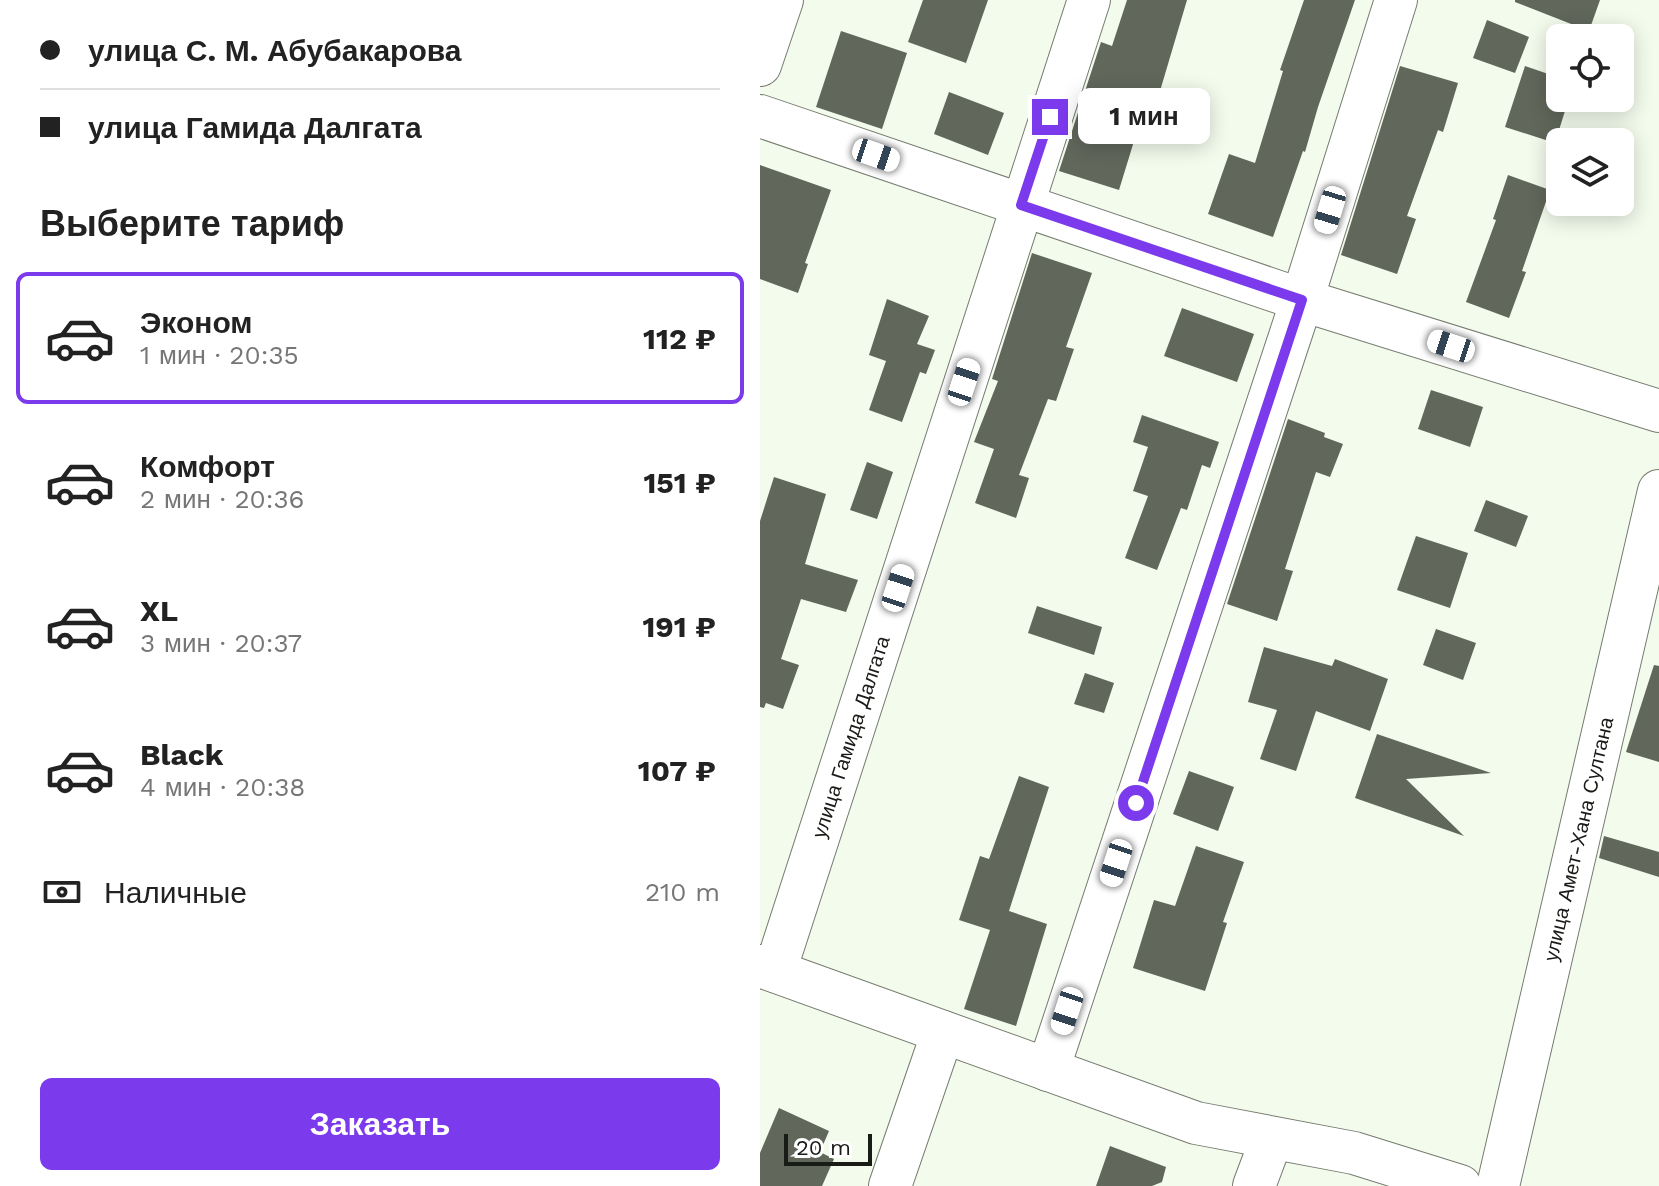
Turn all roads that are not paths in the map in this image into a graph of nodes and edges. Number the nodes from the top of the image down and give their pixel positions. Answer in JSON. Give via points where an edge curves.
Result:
{"nodes":[{"id":1,"x":782,"y":0,"type":"edge"},
{"id":2,"x":1089,"y":0,"type":"edge"},
{"id":3,"x":1396,"y":0,"type":"edge"},
{"id":4,"x":760,"y":65,"type":"edge"},
{"id":5,"x":760,"y":116,"type":"edge"},
{"id":6,"x":1021,"y":205,"type":"junction"},
{"id":7,"x":1302,"y":300,"type":"junction"},
{"id":8,"x":1659,"y":411,"type":"edge"},
{"id":9,"x":1659,"y":491,"type":"edge"},
{"id":10,"x":768,"y":969,"type":"edge"},
{"id":11,"x":943,"y":1032,"type":"junction"},
{"id":12,"x":1048,"y":1070,"type":"junction"},
{"id":13,"x":1272,"y":1138,"type":"junction"},
{"id":14,"x":890,"y":1186,"type":"edge"},
{"id":15,"x":1254,"y":1186,"type":"edge"},
{"id":16,"x":1460,"y":1186,"type":"edge"},
{"id":17,"x":1498,"y":1186,"type":"edge"}],
"edges":[{"from":1,"to":4,"type":"street"},
{"from":2,"to":6,"type":"street","name":"улица Гамида Далгата"},
{"from":3,"to":7,"type":"street"},
{"from":5,"to":6,"type":"street"},
{"from":6,"to":7,"type":"street"},
{"from":6,"to":10,"type":"street","name":"улица Гамида Далгата"},
{"from":7,"to":8,"type":"street"},
{"from":7,"to":12,"type":"street"},
{"from":9,"to":17,"type":"street","name":"улица Амет-Хана Султана"},
{"from":10,"to":11,"type":"street"},
{"from":11,"to":12,"type":"street"},
{"from":11,"to":14,"type":"street"},
{"from":12,"to":13,"type":"street","via":[[1196,1123]]},
{"from":13,"to":15,"type":"street"},
{"from":13,"to":16,"type":"street","via":[[1354,1153]]}]}
